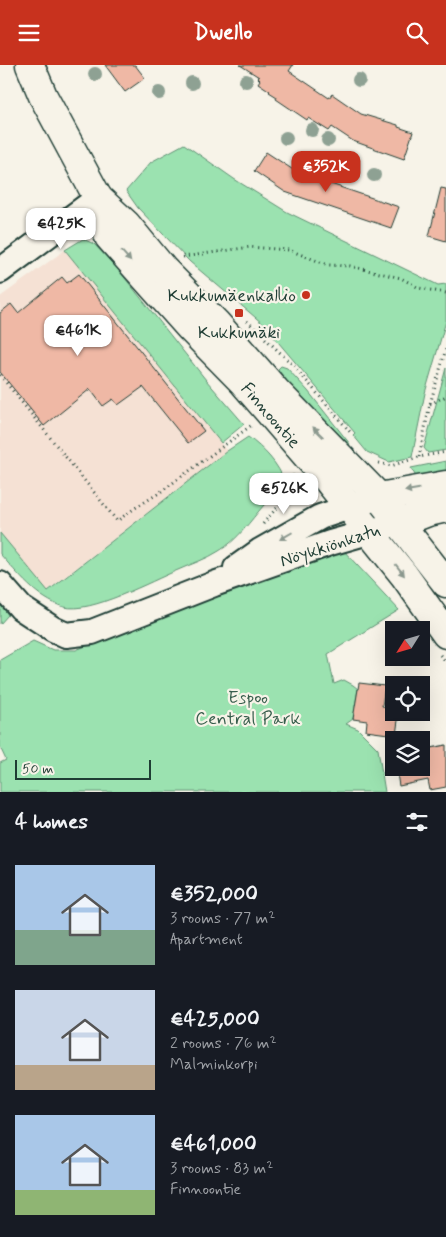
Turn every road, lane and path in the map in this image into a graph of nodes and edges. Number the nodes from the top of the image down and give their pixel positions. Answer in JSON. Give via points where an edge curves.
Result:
{"nodes":[{"id":1,"x":30,"y":65,"type":"edge"},
{"id":2,"x":98,"y":198,"type":"junction"},
{"id":3,"x":187,"y":264,"type":"dead end"},
{"id":4,"x":0,"y":271,"type":"edge"},
{"id":5,"x":446,"y":293,"type":"edge"},
{"id":6,"x":246,"y":320,"type":"dead end"},
{"id":7,"x":446,"y":349,"type":"edge"},
{"id":8,"x":0,"y":375,"type":"edge"},
{"id":9,"x":446,"y":396,"type":"edge"},
{"id":10,"x":430,"y":404,"type":"junction"},
{"id":11,"x":252,"y":425,"type":"dead end"},
{"id":12,"x":353,"y":435,"type":"dead end"},
{"id":13,"x":446,"y":452,"type":"edge"},
{"id":14,"x":419,"y":457,"type":"junction"},
{"id":15,"x":372,"y":459,"type":"dead end"},
{"id":16,"x":446,"y":485,"type":"edge"},
{"id":17,"x":299,"y":490,"type":"dead end"},
{"id":18,"x":379,"y":497,"type":"junction"},
{"id":19,"x":349,"y":507,"type":"junction"},
{"id":20,"x":446,"y":508,"type":"edge"},
{"id":21,"x":400,"y":523,"type":"junction"},
{"id":22,"x":261,"y":528,"type":"dead end"},
{"id":23,"x":370,"y":532,"type":"junction"},
{"id":24,"x":446,"y":583,"type":"edge"},
{"id":25,"x":0,"y":584,"type":"edge"},
{"id":26,"x":214,"y":584,"type":"junction"},
{"id":27,"x":446,"y":634,"type":"edge"}],
"edges":[{"from":1,"to":2,"type":"main road","name":"Finnoontie","via":[[43,96]]},
{"from":2,"to":4,"type":"street"},
{"from":18,"to":2,"type":"main road","name":"Finnoontie","one_way":true,"via":[[276,391],[163,269],[126,224]]},
{"from":2,"to":19,"type":"main road","name":"Finnoontie","one_way":true,"via":[[109,237],[244,383]]},
{"from":3,"to":5,"type":"path","via":[[180,258],[250,247],[289,250],[328,265],[350,266],[401,278],[419,288]]},
{"from":6,"to":12,"type":"path","via":[[293,365]]},
{"from":7,"to":10,"type":"path"},
{"from":8,"to":11,"type":"path","via":[[117,521]]},
{"from":9,"to":10,"type":"path"},
{"from":10,"to":14,"type":"path"},
{"from":13,"to":14,"type":"path"},
{"from":14,"to":15,"type":"path","via":[[391,466]]},
{"from":16,"to":18,"type":"main road","name":"Nöykkiönkatu","one_way":true},
{"from":17,"to":22,"type":"path","via":[[274,510]]},
{"from":18,"to":19,"type":"street","name":"Nöykkiönkatu"},
{"from":18,"to":21,"type":"main road","name":"Finnoontie"},
{"from":19,"to":23,"type":"main road","name":"Finnoontie"},
{"from":19,"to":26,"type":"street","name":"Nöykkiönkatu","one_way":true,"via":[[301,527]]},
{"from":20,"to":21,"type":"main road","name":"Nöykkiönkatu"},
{"from":21,"to":23,"type":"street","name":"Nöykkiönkatu"},
{"from":21,"to":24,"type":"main road","name":"Finnoontie"},
{"from":23,"to":26,"type":"street","name":"Nöykkiönkatu"},
{"from":23,"to":27,"type":"main road","name":"Finnoontie","one_way":true},
{"from":25,"to":26,"type":"street","name":"Nöykkiönkatu","via":[[20,608],[66,635],[92,632]]}]}
